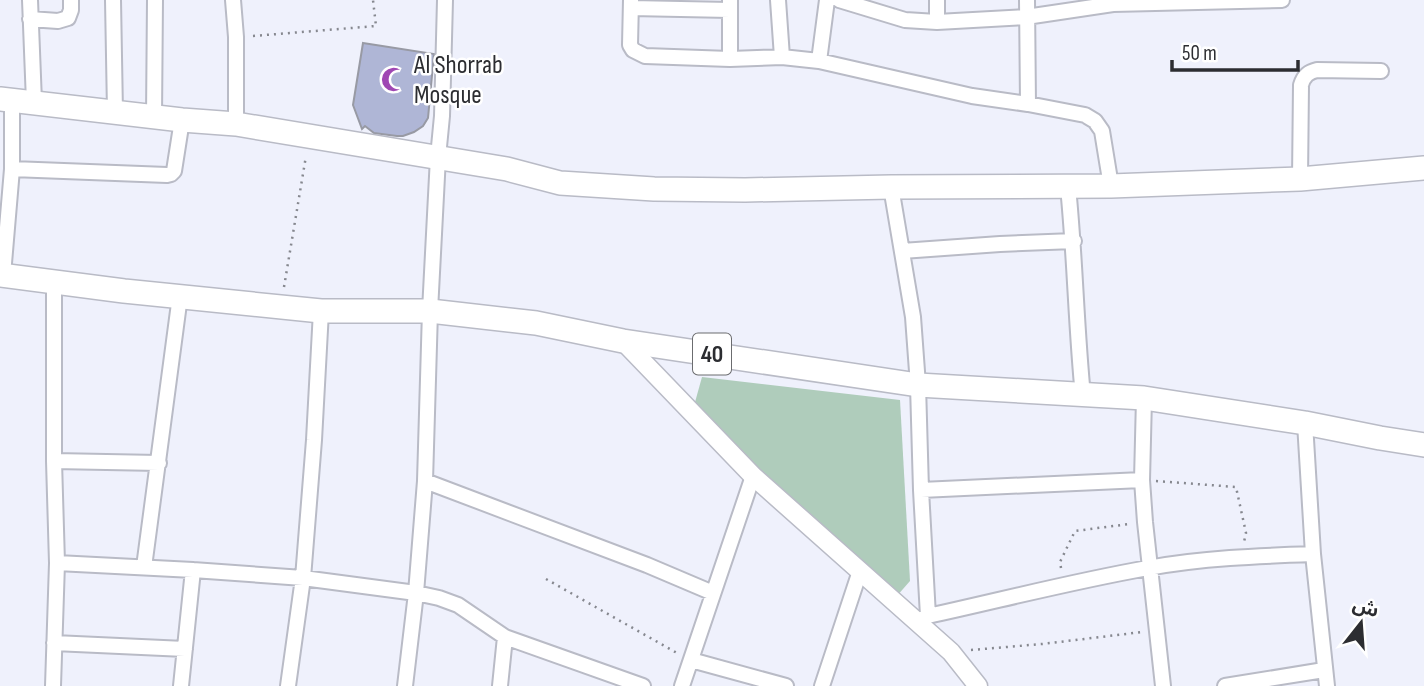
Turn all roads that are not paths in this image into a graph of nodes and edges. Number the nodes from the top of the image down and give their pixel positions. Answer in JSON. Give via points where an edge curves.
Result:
{"nodes":[{"id":1,"x":30,"y":0,"type":"edge"},
{"id":2,"x":71,"y":0,"type":"edge"},
{"id":3,"x":113,"y":0,"type":"edge"},
{"id":4,"x":155,"y":0,"type":"edge"},
{"id":5,"x":233,"y":0,"type":"edge"},
{"id":6,"x":445,"y":0,"type":"edge"},
{"id":7,"x":778,"y":0,"type":"edge"},
{"id":8,"x":827,"y":0,"type":"edge"},
{"id":9,"x":839,"y":0,"type":"edge"},
{"id":10,"x":937,"y":0,"type":"edge"},
{"id":11,"x":1027,"y":0,"type":"edge"},
{"id":12,"x":1282,"y":1,"type":"edge"},
{"id":13,"x":1113,"y":2,"type":"edge"},
{"id":14,"x":631,"y":4,"type":"edge"},
{"id":15,"x":730,"y":5,"type":"edge"},
{"id":16,"x":1072,"y":6,"type":"edge"},
{"id":17,"x":1026,"y":17,"type":"junction"},
{"id":18,"x":30,"y":19,"type":"junction"},
{"id":19,"x":937,"y":22,"type":"junction"},
{"id":20,"x":782,"y":57,"type":"junction"},
{"id":21,"x":730,"y":58,"type":"junction"},
{"id":22,"x":819,"y":61,"type":"junction"},
{"id":23,"x":1381,"y":71,"type":"dead end"},
{"id":24,"x":15,"y":100,"type":"edge"},
{"id":25,"x":1027,"y":104,"type":"junction"},
{"id":26,"x":115,"y":111,"type":"junction"},
{"id":27,"x":154,"y":116,"type":"junction"},
{"id":28,"x":182,"y":120,"type":"junction"},
{"id":29,"x":236,"y":124,"type":"junction"},
{"id":30,"x":438,"y":157,"type":"junction"},
{"id":31,"x":1424,"y":168,"type":"edge"},
{"id":32,"x":12,"y":169,"type":"junction"},
{"id":33,"x":1300,"y":179,"type":"junction"},
{"id":34,"x":1111,"y":186,"type":"junction"},
{"id":35,"x":891,"y":187,"type":"junction"},
{"id":36,"x":1068,"y":187,"type":"junction"},
{"id":37,"x":1074,"y":241,"type":"junction"},
{"id":38,"x":902,"y":251,"type":"junction"},
{"id":39,"x":2,"y":275,"type":"edge"},
{"id":40,"x":54,"y":283,"type":"junction"},
{"id":41,"x":180,"y":296,"type":"junction"},
{"id":42,"x":321,"y":311,"type":"junction"},
{"id":43,"x":430,"y":311,"type":"junction"},
{"id":44,"x":623,"y":341,"type":"junction"},
{"id":45,"x":918,"y":385,"type":"junction"},
{"id":46,"x":1083,"y":396,"type":"junction"},
{"id":47,"x":1144,"y":398,"type":"junction"},
{"id":48,"x":1305,"y":423,"type":"junction"},
{"id":49,"x":1424,"y":445,"type":"edge"},
{"id":50,"x":54,"y":461,"type":"junction"},
{"id":51,"x":159,"y":463,"type":"junction"},
{"id":52,"x":753,"y":476,"type":"junction"},
{"id":53,"x":1142,"y":480,"type":"junction"},
{"id":54,"x":425,"y":481,"type":"junction"},
{"id":55,"x":920,"y":490,"type":"junction"},
{"id":56,"x":1313,"y":554,"type":"junction"},
{"id":57,"x":57,"y":563,"type":"junction"},
{"id":58,"x":144,"y":567,"type":"junction"},
{"id":59,"x":1150,"y":568,"type":"junction"},
{"id":60,"x":193,"y":570,"type":"junction"},
{"id":61,"x":860,"y":571,"type":"junction"},
{"id":62,"x":303,"y":578,"type":"junction"},
{"id":63,"x":416,"y":593,"type":"junction"},
{"id":64,"x":713,"y":593,"type":"junction"},
{"id":65,"x":923,"y":619,"type":"junction"},
{"id":66,"x":505,"y":637,"type":"junction"},
{"id":67,"x":54,"y":643,"type":"junction"},
{"id":68,"x":185,"y":649,"type":"junction"},
{"id":69,"x":691,"y":660,"type":"junction"},
{"id":70,"x":1324,"y":670,"type":"junction"},
{"id":71,"x":53,"y":686,"type":"edge"},
{"id":72,"x":181,"y":686,"type":"edge"},
{"id":73,"x":288,"y":686,"type":"edge"},
{"id":74,"x":405,"y":686,"type":"edge"},
{"id":75,"x":500,"y":686,"type":"edge"},
{"id":76,"x":643,"y":686,"type":"edge"},
{"id":77,"x":682,"y":686,"type":"edge"},
{"id":78,"x":786,"y":686,"type":"edge"},
{"id":79,"x":822,"y":686,"type":"edge"},
{"id":80,"x":978,"y":686,"type":"edge"},
{"id":81,"x":1163,"y":686,"type":"edge"},
{"id":82,"x":1226,"y":686,"type":"edge"},
{"id":83,"x":1327,"y":686,"type":"edge"}],
"edges":[{"from":1,"to":18,"type":"street"},
{"from":2,"to":18,"type":"street","via":[[68,18]]},
{"from":3,"to":26,"type":"street"},
{"from":4,"to":27,"type":"street"},
{"from":5,"to":29,"type":"street"},
{"from":6,"to":30,"type":"street"},
{"from":7,"to":20,"type":"street"},
{"from":8,"to":22,"type":"street"},
{"from":9,"to":19,"type":"street","via":[[891,17]]},
{"from":10,"to":19,"type":"street"},
{"from":11,"to":17,"type":"street"},
{"from":12,"to":13,"type":"street"},
{"from":13,"to":16,"type":"street"},
{"from":14,"to":15,"type":"street"},
{"from":14,"to":21,"type":"street","via":[[630,45],[638,54]]},
{"from":15,"to":21,"type":"street"},
{"from":16,"to":17,"type":"street"},
{"from":17,"to":19,"type":"street"},
{"from":17,"to":25,"type":"street"},
{"from":18,"to":24,"type":"street"},
{"from":20,"to":21,"type":"street"},
{"from":20,"to":22,"type":"street"},
{"from":22,"to":25,"type":"street"},
{"from":23,"to":33,"type":"street","via":[[1317,70],[1303,78]]},
{"from":24,"to":26,"type":"highway"},
{"from":24,"to":32,"type":"street"},
{"from":25,"to":34,"type":"street","via":[[1095,121],[1102,131]]},
{"from":26,"to":27,"type":"highway"},
{"from":27,"to":28,"type":"highway"},
{"from":28,"to":29,"type":"highway"},
{"from":28,"to":32,"type":"street","via":[[174,171],[167,176]]},
{"from":29,"to":30,"type":"highway"},
{"from":30,"to":35,"type":"highway","via":[[560,183],[745,190]]},
{"from":30,"to":43,"type":"street"},
{"from":31,"to":33,"type":"highway"},
{"from":32,"to":39,"type":"street"},
{"from":33,"to":34,"type":"highway"},
{"from":34,"to":36,"type":"highway"},
{"from":35,"to":36,"type":"highway"},
{"from":35,"to":38,"type":"street"},
{"from":36,"to":37,"type":"street"},
{"from":37,"to":38,"type":"street"},
{"from":37,"to":46,"type":"street"},
{"from":38,"to":45,"type":"street"},
{"from":39,"to":40,"type":"highway","number":"40"},
{"from":40,"to":41,"type":"highway","number":"40"},
{"from":40,"to":50,"type":"street"},
{"from":41,"to":42,"type":"highway","number":"40"},
{"from":41,"to":51,"type":"street"},
{"from":42,"to":43,"type":"highway","number":"40"},
{"from":42,"to":62,"type":"street"},
{"from":43,"to":44,"type":"highway","number":"40","via":[[536,323]]},
{"from":43,"to":54,"type":"street"},
{"from":44,"to":45,"type":"highway","number":"40"},
{"from":44,"to":52,"type":"street"},
{"from":45,"to":46,"type":"highway","number":"40"},
{"from":45,"to":55,"type":"street"},
{"from":46,"to":47,"type":"highway","number":"40"},
{"from":47,"to":48,"type":"highway","number":"40"},
{"from":47,"to":53,"type":"street"},
{"from":48,"to":49,"type":"highway","number":"40"},
{"from":48,"to":56,"type":"street"},
{"from":50,"to":51,"type":"street"},
{"from":50,"to":57,"type":"street"},
{"from":51,"to":58,"type":"street"},
{"from":52,"to":61,"type":"street"},
{"from":52,"to":64,"type":"street"},
{"from":53,"to":55,"type":"street"},
{"from":53,"to":59,"type":"street"},
{"from":54,"to":63,"type":"street"},
{"from":54,"to":64,"type":"street"},
{"from":55,"to":65,"type":"street"},
{"from":56,"to":59,"type":"street"},
{"from":56,"to":70,"type":"street"},
{"from":57,"to":58,"type":"street"},
{"from":57,"to":67,"type":"street"},
{"from":58,"to":60,"type":"street"},
{"from":59,"to":65,"type":"street"},
{"from":59,"to":81,"type":"street"},
{"from":60,"to":62,"type":"street"},
{"from":60,"to":68,"type":"street"},
{"from":61,"to":65,"type":"street"},
{"from":61,"to":79,"type":"street"},
{"from":62,"to":63,"type":"street"},
{"from":62,"to":73,"type":"street"},
{"from":63,"to":66,"type":"street","via":[[458,605]]},
{"from":63,"to":74,"type":"street"},
{"from":64,"to":69,"type":"street"},
{"from":65,"to":80,"type":"street"},
{"from":66,"to":75,"type":"street"},
{"from":66,"to":76,"type":"street"},
{"from":67,"to":68,"type":"street"},
{"from":67,"to":71,"type":"street"},
{"from":68,"to":72,"type":"street"},
{"from":69,"to":77,"type":"street"},
{"from":69,"to":78,"type":"street"},
{"from":70,"to":82,"type":"street"},
{"from":70,"to":83,"type":"street"}]}
